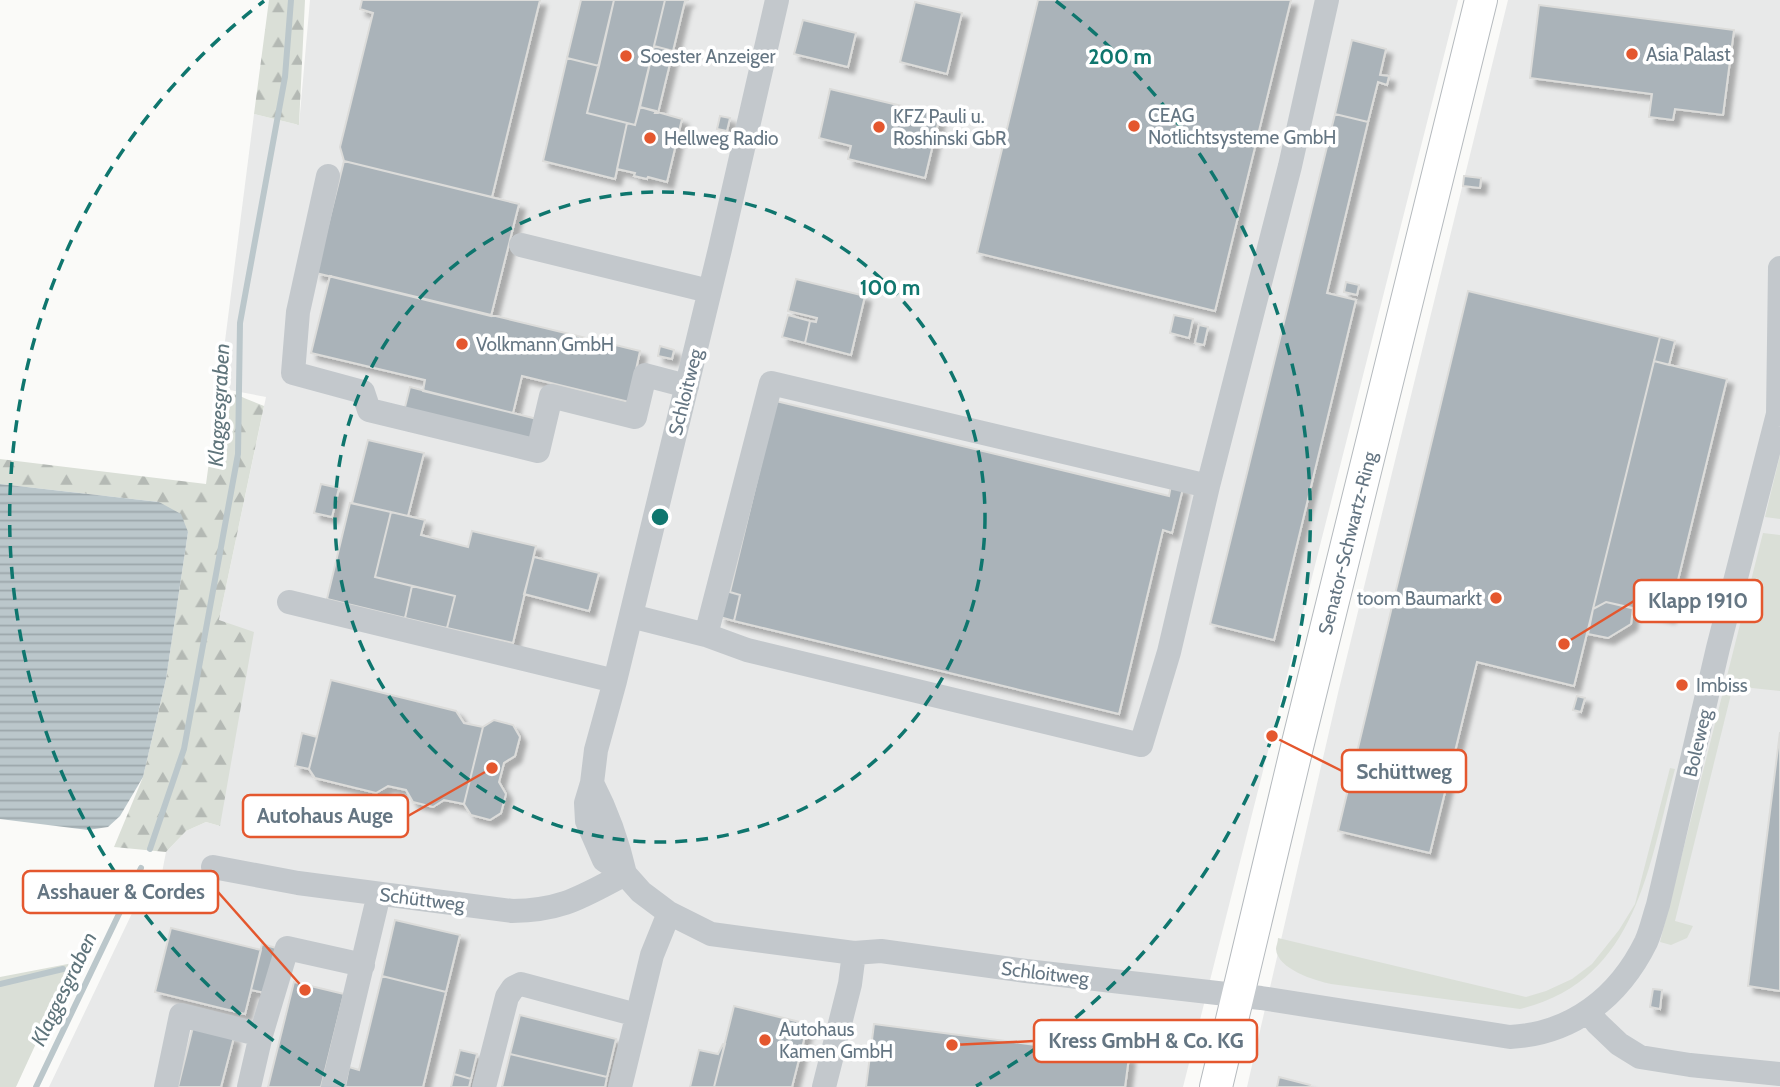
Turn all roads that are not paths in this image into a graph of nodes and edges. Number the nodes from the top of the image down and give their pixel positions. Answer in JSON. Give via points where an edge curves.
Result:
{"nodes":[{"id":1,"x":777,"y":0,"type":"edge"},
{"id":2,"x":1327,"y":0,"type":"edge"},
{"id":3,"x":1481,"y":0,"type":"edge"},
{"id":4,"x":328,"y":176,"type":"dead end"},
{"id":5,"x":522,"y":245,"type":"dead end"},
{"id":6,"x":1780,"y":268,"type":"edge"},
{"id":7,"x":709,"y":291,"type":"junction"},
{"id":8,"x":687,"y":386,"type":"junction"},
{"id":9,"x":1779,"y":411,"type":"edge"},
{"id":10,"x":1208,"y":486,"type":"junction"},
{"id":11,"x":289,"y":602,"type":"dead end"},
{"id":12,"x":631,"y":616,"type":"junction"},
{"id":13,"x":706,"y":635,"type":"junction"},
{"id":14,"x":615,"y":681,"type":"junction"},
{"id":15,"x":213,"y":867,"type":"dead end"},
{"id":16,"x":625,"y":874,"type":"junction"},
{"id":17,"x":379,"y":894,"type":"junction"},
{"id":18,"x":669,"y":913,"type":"junction"},
{"id":19,"x":854,"y":953,"type":"junction"},
{"id":20,"x":363,"y":965,"type":"junction"},
{"id":21,"x":1236,"y":996,"type":"junction"},
{"id":22,"x":1588,"y":1011,"type":"junction"},
{"id":23,"x":637,"y":1015,"type":"junction"},
{"id":24,"x":261,"y":1035,"type":"junction"},
{"id":25,"x":1780,"y":1074,"type":"edge"},
{"id":26,"x":166,"y":1087,"type":"edge"},
{"id":27,"x":249,"y":1087,"type":"edge"},
{"id":28,"x":333,"y":1087,"type":"edge"},
{"id":29,"x":484,"y":1087,"type":"edge"},
{"id":30,"x":620,"y":1087,"type":"edge"},
{"id":31,"x":824,"y":1087,"type":"edge"},
{"id":32,"x":1216,"y":1087,"type":"edge"}],
"edges":[{"from":1,"to":7,"type":"street","name":"Schloitweg"},
{"from":2,"to":10,"type":"street","via":[[1290,166]]},
{"from":3,"to":21,"type":"main road","name":"Senator-Schwartz-Ring"},
{"from":4,"to":8,"type":"street","via":[[298,312],[293,373],[363,392],[369,410],[538,451],[551,396],[635,417],[645,375]]},
{"from":5,"to":7,"type":"street"},
{"from":6,"to":9,"type":"street","name":"Boleweg"},
{"from":7,"to":8,"type":"street","name":"Schloitweg"},
{"from":8,"to":12,"type":"street","name":"Schloitweg"},
{"from":9,"to":22,"type":"street","name":"Boleweg","via":[[1647,940],[1628,973]]},
{"from":10,"to":13,"type":"street","via":[[771,383]]},
{"from":10,"to":13,"type":"street","via":[[1169,652],[1141,745],[747,650]]},
{"from":11,"to":14,"type":"street"},
{"from":12,"to":13,"type":"street"},
{"from":12,"to":14,"type":"street","name":"Schloitweg"},
{"from":14,"to":16,"type":"street","name":"Schloitweg","via":[[586,803],[587,821],[604,860]]},
{"from":15,"to":17,"type":"street","name":"Schüttweg"},
{"from":16,"to":17,"type":"street","name":"Schüttweg","via":[[569,904],[539,911]]},
{"from":16,"to":18,"type":"street","name":"Schloitweg"},
{"from":17,"to":20,"type":"street"},
{"from":18,"to":19,"type":"street","name":"Schloitweg","via":[[711,934]]},
{"from":18,"to":23,"type":"street","via":[[652,955]]},
{"from":19,"to":21,"type":"street","name":"Schloitweg","via":[[881,951]]},
{"from":19,"to":31,"type":"street"},
{"from":20,"to":24,"type":"street","via":[[287,948]]},
{"from":20,"to":28,"type":"street"},
{"from":21,"to":22,"type":"street","name":"Boleweg","via":[[1510,1037],[1546,1033]]},
{"from":21,"to":32,"type":"main road","name":"Senator-Schwartz-Ring"},
{"from":22,"to":25,"type":"street","via":[[1619,1044],[1640,1057]]},
{"from":23,"to":29,"type":"street","via":[[521,984],[507,997]]},
{"from":23,"to":30,"type":"street"},
{"from":24,"to":26,"type":"street","via":[[181,1015]]},
{"from":24,"to":27,"type":"street"}]}
